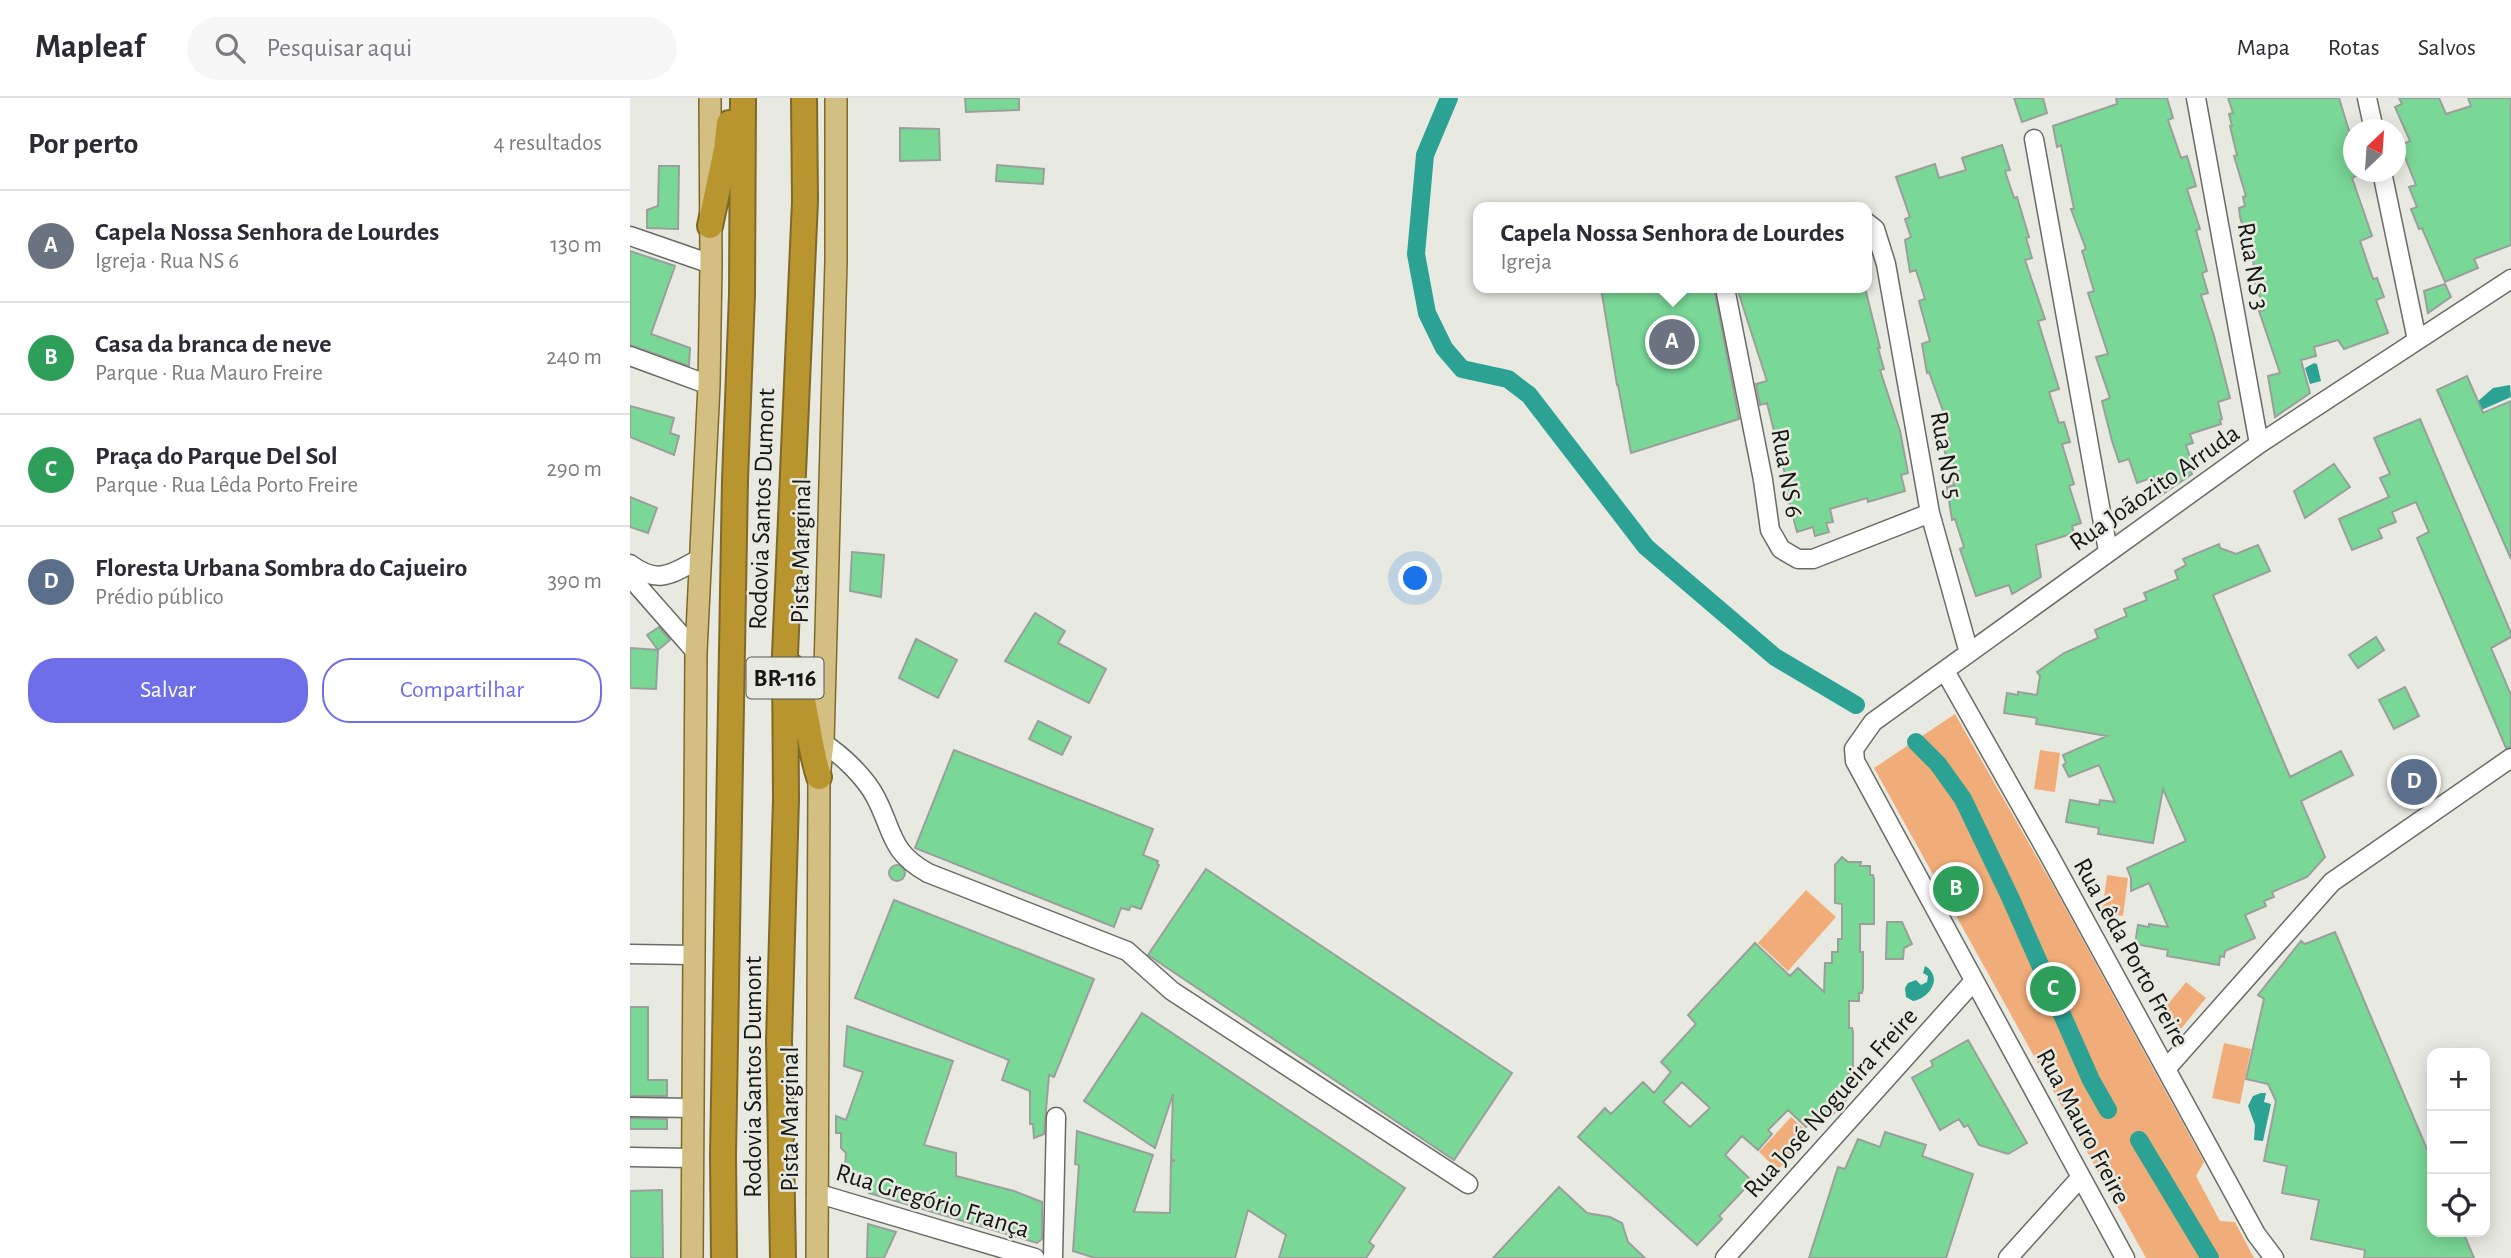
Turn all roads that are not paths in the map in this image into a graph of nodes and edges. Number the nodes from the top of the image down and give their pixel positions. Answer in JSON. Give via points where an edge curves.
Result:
{"nodes":[{"id":1,"x":710,"y":98,"type":"edge"},
{"id":2,"x":732,"y":98,"type":"edge"},
{"id":3,"x":743,"y":98,"type":"edge"},
{"id":4,"x":804,"y":98,"type":"edge"},
{"id":5,"x":836,"y":98,"type":"edge"},
{"id":6,"x":2196,"y":98,"type":"edge"},
{"id":7,"x":2368,"y":98,"type":"edge"},
{"id":8,"x":2372,"y":119,"type":"edge"},
{"id":9,"x":2034,"y":139,"type":"dead end"},
{"id":10,"x":2384,"y":182,"type":"edge"},
{"id":11,"x":710,"y":226,"type":"junction"},
{"id":12,"x":1872,"y":227,"type":"edge"},
{"id":13,"x":630,"y":236,"type":"edge"},
{"id":14,"x":711,"y":264,"type":"junction"},
{"id":15,"x":2511,"y":279,"type":"edge"},
{"id":16,"x":1726,"y":293,"type":"edge"},
{"id":17,"x":2417,"y":340,"type":"junction"},
{"id":18,"x":630,"y":356,"type":"edge"},
{"id":19,"x":709,"y":385,"type":"junction"},
{"id":20,"x":2259,"y":444,"type":"junction"},
{"id":21,"x":1930,"y":513,"type":"junction"},
{"id":22,"x":2108,"y":551,"type":"junction"},
{"id":23,"x":701,"y":558,"type":"junction"},
{"id":24,"x":630,"y":564,"type":"edge"},
{"id":25,"x":630,"y":577,"type":"edge"},
{"id":26,"x":696,"y":652,"type":"junction"},
{"id":27,"x":1969,"y":653,"type":"junction"},
{"id":28,"x":785,"y":654,"type":"junction"},
{"id":29,"x":1945,"y":671,"type":"junction"},
{"id":30,"x":823,"y":743,"type":"junction"},
{"id":31,"x":2511,"y":758,"type":"edge"},
{"id":32,"x":1856,"y":761,"type":"joint"},
{"id":33,"x":819,"y":777,"type":"junction"},
{"id":34,"x":630,"y":954,"type":"edge"},
{"id":35,"x":693,"y":955,"type":"junction"},
{"id":36,"x":1974,"y":981,"type":"junction"},
{"id":37,"x":2166,"y":1069,"type":"junction"},
{"id":38,"x":630,"y":1107,"type":"edge"},
{"id":39,"x":692,"y":1108,"type":"junction"},
{"id":40,"x":1056,"y":1117,"type":"dead end"},
{"id":41,"x":630,"y":1157,"type":"edge"},
{"id":42,"x":691,"y":1158,"type":"junction"},
{"id":43,"x":2081,"y":1177,"type":"junction"},
{"id":44,"x":1468,"y":1184,"type":"dead end"},
{"id":45,"x":816,"y":1193,"type":"junction"},
{"id":46,"x":692,"y":1258,"type":"edge"},
{"id":47,"x":724,"y":1258,"type":"edge"},
{"id":48,"x":783,"y":1258,"type":"edge"},
{"id":49,"x":817,"y":1258,"type":"edge"},
{"id":50,"x":1035,"y":1258,"type":"edge"},
{"id":51,"x":1053,"y":1258,"type":"edge"},
{"id":52,"x":1725,"y":1258,"type":"edge"},
{"id":53,"x":2008,"y":1258,"type":"edge"},
{"id":54,"x":2125,"y":1258,"type":"edge"},
{"id":55,"x":2274,"y":1258,"type":"edge"}],
"edges":[{"from":1,"to":11,"type":"main road"},
{"from":2,"to":11,"type":"highway"},
{"from":3,"to":47,"type":"highway","name":"Rodovia Santos Dumont","number":"BR-116"},
{"from":4,"to":28,"type":"highway","name":"Rodovia Santos Dumont","number":"BR-116","via":[[805,201]]},
{"from":5,"to":30,"type":"main road","name":"Pista Marginal","number":"BR-116"},
{"from":6,"to":20,"type":"street","name":"Rua NS 3"},
{"from":7,"to":8,"type":"street"},
{"from":9,"to":22,"type":"street"},
{"from":10,"to":17,"type":"street"},
{"from":11,"to":14,"type":"main road"},
{"from":12,"to":21,"type":"street","name":"Rua NS 5","via":[[1885,264]]},
{"from":13,"to":14,"type":"street"},
{"from":14,"to":19,"type":"main road"},
{"from":15,"to":17,"type":"street","name":"Rua Joãozito Arruda"},
{"from":16,"to":21,"type":"street","name":"Rua NS 6","via":[[1770,530],[1781,549],[1798,559],[1813,559]]},
{"from":17,"to":20,"type":"street","name":"Rua Joãozito Arruda"},
{"from":18,"to":19,"type":"street"},
{"from":19,"to":23,"type":"main road"},
{"from":20,"to":22,"type":"street","name":"Rua Joãozito Arruda"},
{"from":21,"to":27,"type":"street","name":"Rua NS 5"},
{"from":22,"to":27,"type":"street","name":"Rua Joãozito Arruda"},
{"from":23,"to":24,"type":"street","via":[[664,577],[647,575]]},
{"from":23,"to":26,"type":"main road"},
{"from":25,"to":26,"type":"street"},
{"from":26,"to":35,"type":"main road"},
{"from":27,"to":29,"type":"street","name":"Rua Joãozito Arruda"},
{"from":28,"to":33,"type":"highway","via":[[803,697]]},
{"from":28,"to":48,"type":"highway","name":"Rodovia Santos Dumont","number":"BR-116","via":[[779,1041]]},
{"from":29,"to":32,"type":"street","name":"Rua Joãozito Arruda","via":[[1873,722],[1854,749]]},
{"from":29,"to":37,"type":"street","name":"Rua Lêda Porto Freire"},
{"from":30,"to":33,"type":"main road","name":"Pista Marginal","number":"BR-116"},
{"from":30,"to":44,"type":"street","via":[[842,755],[876,796],[900,852],[912,864],[1127,951],[1172,991]]},
{"from":31,"to":37,"type":"street","via":[[2332,882]]},
{"from":32,"to":36,"type":"street","name":"Rua Mauro Freire"},
{"from":33,"to":45,"type":"main road","name":"Pista Marginal","number":"BR-116"},
{"from":34,"to":35,"type":"street"},
{"from":35,"to":39,"type":"main road"},
{"from":36,"to":43,"type":"street","name":"Rua Mauro Freire"},
{"from":36,"to":52,"type":"street","name":"Rua José Nogueira Freire"},
{"from":37,"to":55,"type":"street","name":"Rua Lêda Porto Freire","via":[[2256,1234]]},
{"from":38,"to":39,"type":"street"},
{"from":39,"to":42,"type":"main road"},
{"from":40,"to":51,"type":"street"},
{"from":41,"to":42,"type":"street"},
{"from":42,"to":46,"type":"main road"},
{"from":43,"to":53,"type":"street"},
{"from":43,"to":54,"type":"street","name":"Rua Mauro Freire"},
{"from":45,"to":49,"type":"main road","name":"Pista Marginal","number":"BR-116"},
{"from":45,"to":50,"type":"street","name":"Rua Gregório França"}]}
